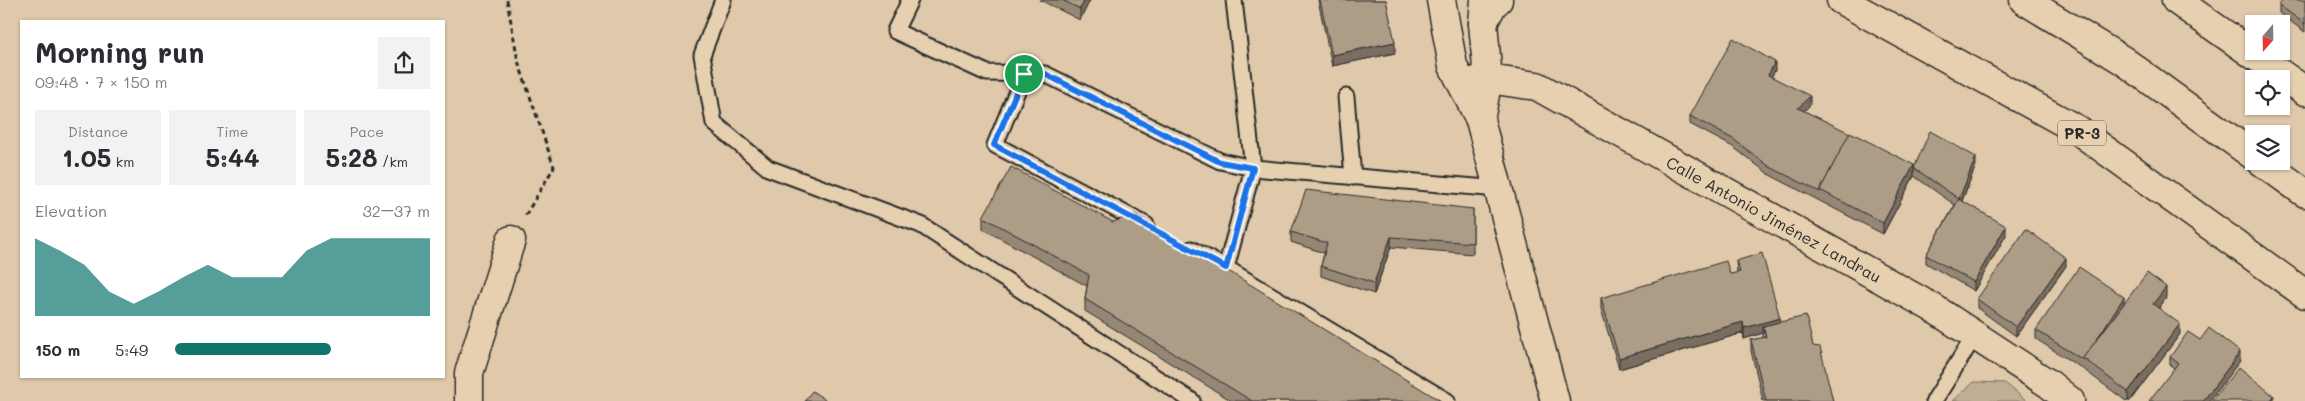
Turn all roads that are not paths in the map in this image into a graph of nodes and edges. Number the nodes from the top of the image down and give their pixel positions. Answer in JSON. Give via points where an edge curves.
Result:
{"nodes":[{"id":1,"x":723,"y":0,"type":"edge"},
{"id":2,"x":910,"y":0,"type":"edge"},
{"id":3,"x":1234,"y":0,"type":"edge"},
{"id":4,"x":1498,"y":0,"type":"edge"},
{"id":5,"x":1841,"y":0,"type":"edge"},
{"id":6,"x":2024,"y":0,"type":"edge"},
{"id":7,"x":2176,"y":0,"type":"edge"},
{"id":8,"x":1441,"y":3,"type":"edge"},
{"id":9,"x":1484,"y":12,"type":"edge"},
{"id":10,"x":1024,"y":74,"type":"junction"},
{"id":11,"x":1475,"y":81,"type":"junction"},
{"id":12,"x":2305,"y":91,"type":"edge"},
{"id":13,"x":1346,"y":97,"type":"dead end"},
{"id":14,"x":2245,"y":149,"type":"edge"},
{"id":15,"x":1253,"y":168,"type":"junction"},
{"id":16,"x":2273,"y":170,"type":"edge"},
{"id":17,"x":1353,"y":177,"type":"junction"},
{"id":18,"x":1498,"y":189,"type":"junction"},
{"id":19,"x":2305,"y":193,"type":"edge"},
{"id":20,"x":1157,"y":232,"type":"edge"},
{"id":21,"x":511,"y":240,"type":"road end"},
{"id":22,"x":1174,"y":241,"type":"edge"},
{"id":23,"x":1226,"y":268,"type":"junction"},
{"id":24,"x":2305,"y":294,"type":"edge"},
{"id":25,"x":1975,"y":335,"type":"junction"},
{"id":26,"x":469,"y":401,"type":"edge"},
{"id":27,"x":1192,"y":401,"type":"edge"},
{"id":28,"x":1447,"y":401,"type":"edge"},
{"id":29,"x":1555,"y":401,"type":"edge"},
{"id":30,"x":1934,"y":401,"type":"edge"},
{"id":31,"x":2070,"y":401,"type":"edge"}],
"edges":[{"from":1,"to":27,"type":"lane","via":[[702,55],[714,123],[768,168],[921,225]]},
{"from":2,"to":10,"type":"lane","via":[[894,31],[987,73]]},
{"from":3,"to":15,"type":"lane"},
{"from":4,"to":9,"type":"street"},
{"from":5,"to":24,"type":"street","number":"PR-3","via":[[2076,129]]},
{"from":6,"to":14,"type":"street","via":[[2124,61]]},
{"from":7,"to":12,"type":"street"},
{"from":8,"to":11,"type":"street","via":[[1453,66]]},
{"from":9,"to":11,"type":"street"},
{"from":10,"to":15,"type":"lane","via":[[1045,74],[1220,162]]},
{"from":10,"to":20,"type":"lane","via":[[994,145]]},
{"from":11,"to":18,"type":"street","via":[[1480,120]]},
{"from":11,"to":25,"type":"street","name":"Calle Antonio Jiménez Landrau","via":[[1537,86],[1934,308]]},
{"from":13,"to":17,"type":"lane"},
{"from":15,"to":17,"type":"lane"},
{"from":15,"to":23,"type":"lane"},
{"from":16,"to":19,"type":"street"},
{"from":17,"to":18,"type":"lane"},
{"from":18,"to":29,"type":"street"},
{"from":21,"to":26,"type":"street","via":[[468,374]]},
{"from":22,"to":23,"type":"lane"},
{"from":23,"to":28,"type":"lane"},
{"from":25,"to":30,"type":"lane"},
{"from":25,"to":31,"type":"street","name":"Calle Antonio Jiménez Landrau"}]}
